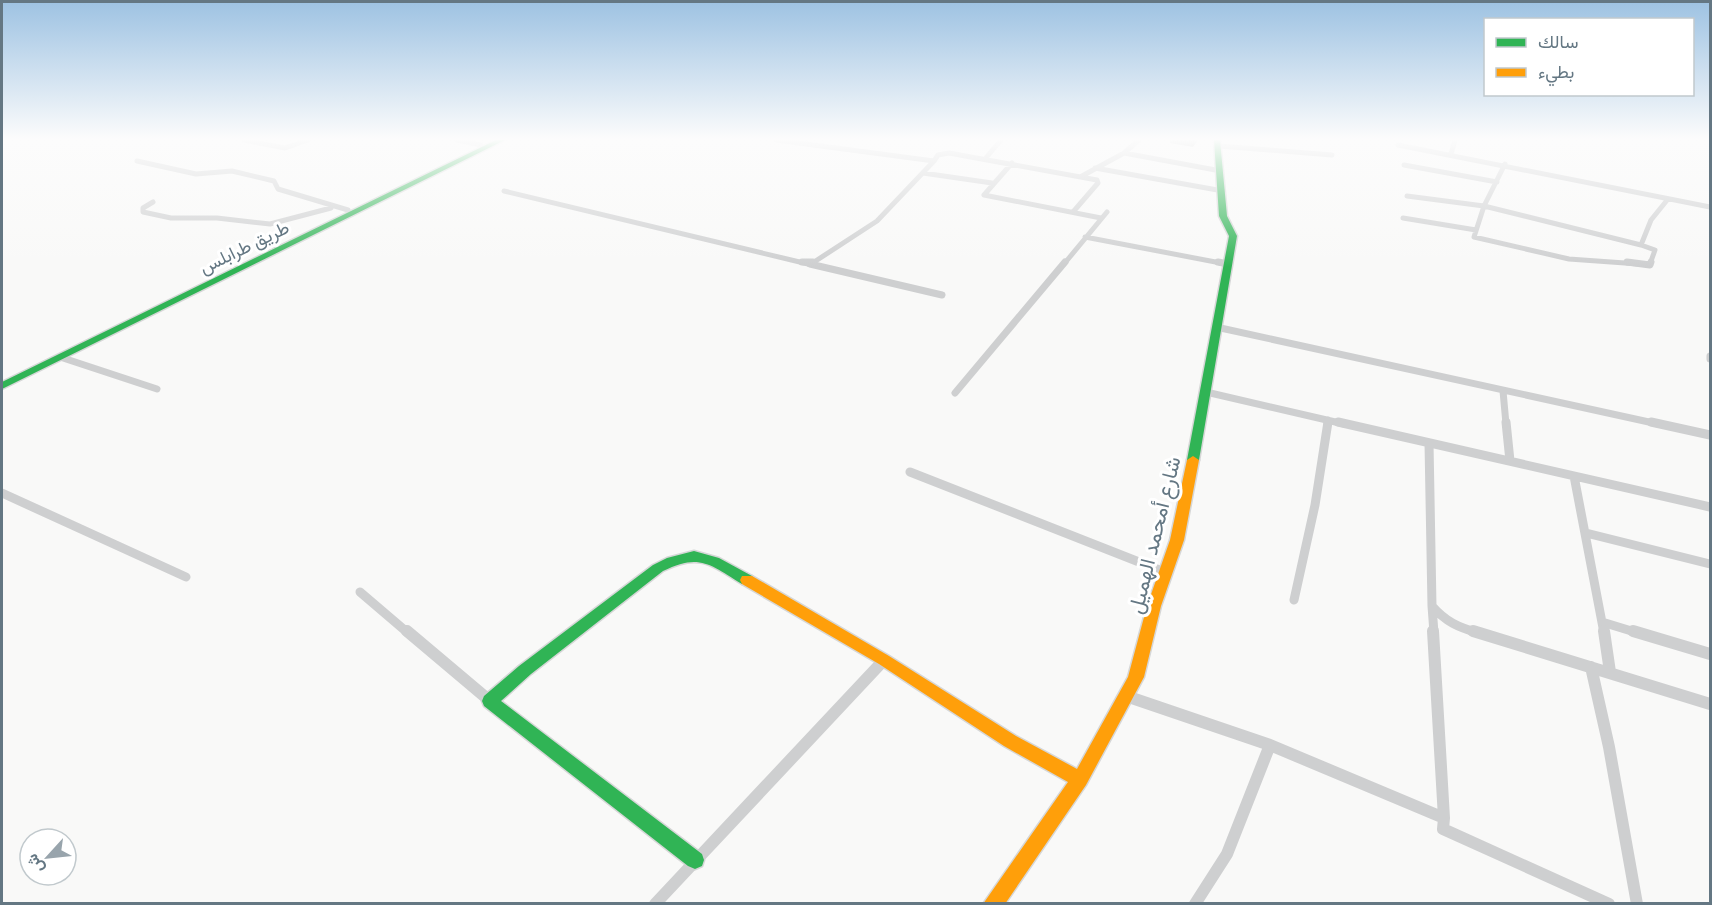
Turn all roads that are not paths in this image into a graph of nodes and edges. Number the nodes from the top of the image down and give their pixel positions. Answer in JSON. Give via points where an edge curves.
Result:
{"nodes":[{"id":1,"x":274,"y":182,"type":"edge"},
{"id":2,"x":405,"y":182,"type":"edge"},
{"id":3,"x":416,"y":182,"type":"edge"},
{"id":4,"x":914,"y":182,"type":"edge"},
{"id":5,"x":987,"y":182,"type":"edge"},
{"id":6,"x":1097,"y":182,"type":"edge"},
{"id":7,"x":1174,"y":182,"type":"edge"},
{"id":8,"x":1222,"y":182,"type":"edge"},
{"id":9,"x":1497,"y":182,"type":"edge"},
{"id":10,"x":1590,"y":182,"type":"edge"},
{"id":11,"x":992,"y":183,"type":"joint"},
{"id":12,"x":504,"y":191,"type":"dead end"},
{"id":13,"x":1223,"y":191,"type":"junction"},
{"id":14,"x":1407,"y":196,"type":"dead end"},
{"id":15,"x":1668,"y":199,"type":"junction"},
{"id":16,"x":153,"y":202,"type":"dead end"},
{"id":17,"x":1484,"y":206,"type":"junction"},
{"id":18,"x":334,"y":207,"type":"junction"},
{"id":19,"x":1710,"y":207,"type":"edge"},
{"id":20,"x":348,"y":210,"type":"junction"},
{"id":21,"x":1073,"y":212,"type":"junction"},
{"id":22,"x":1403,"y":218,"type":"dead end"},
{"id":23,"x":1476,"y":230,"type":"junction"},
{"id":24,"x":1085,"y":237,"type":"junction"},
{"id":25,"x":1641,"y":245,"type":"junction"},
{"id":26,"x":810,"y":264,"type":"junction"},
{"id":27,"x":1228,"y":264,"type":"junction"},
{"id":28,"x":942,"y":295,"type":"dead end"},
{"id":29,"x":1216,"y":327,"type":"junction"},
{"id":30,"x":60,"y":357,"type":"junction"},
{"id":31,"x":2,"y":377,"type":"edge"},
{"id":32,"x":2,"y":386,"type":"edge"},
{"id":33,"x":157,"y":389,"type":"dead end"},
{"id":34,"x":1503,"y":391,"type":"junction"},
{"id":35,"x":1206,"y":392,"type":"junction"},
{"id":36,"x":955,"y":393,"type":"dead end"},
{"id":37,"x":1328,"y":420,"type":"junction"},
{"id":38,"x":1710,"y":435,"type":"edge"},
{"id":39,"x":1430,"y":443,"type":"junction"},
{"id":40,"x":1510,"y":461,"type":"junction"},
{"id":41,"x":910,"y":472,"type":"dead end"},
{"id":42,"x":1574,"y":476,"type":"junction"},
{"id":43,"x":2,"y":493,"type":"edge"},
{"id":44,"x":1710,"y":507,"type":"edge"},
{"id":45,"x":1586,"y":533,"type":"junction"},
{"id":46,"x":1710,"y":564,"type":"edge"},
{"id":47,"x":1167,"y":573,"type":"junction"},
{"id":48,"x":186,"y":577,"type":"dead end"},
{"id":49,"x":360,"y":592,"type":"dead end"},
{"id":50,"x":1294,"y":600,"type":"dead end"},
{"id":51,"x":1432,"y":606,"type":"junction"},
{"id":52,"x":1602,"y":622,"type":"junction"},
{"id":53,"x":1710,"y":654,"type":"edge"},
{"id":54,"x":884,"y":660,"type":"junction"},
{"id":55,"x":1591,"y":667,"type":"junction"},
{"id":56,"x":1610,"y":672,"type":"junction"},
{"id":57,"x":1126,"y":696,"type":"junction"},
{"id":58,"x":490,"y":701,"type":"junction"},
{"id":59,"x":1710,"y":704,"type":"edge"},
{"id":60,"x":1270,"y":745,"type":"junction"},
{"id":61,"x":1080,"y":780,"type":"junction"},
{"id":62,"x":1444,"y":818,"type":"junction"},
{"id":63,"x":695,"y":860,"type":"junction"},
{"id":64,"x":655,"y":903,"type":"edge"},
{"id":65,"x":993,"y":903,"type":"edge"},
{"id":66,"x":1195,"y":903,"type":"edge"},
{"id":67,"x":1609,"y":903,"type":"edge"},
{"id":68,"x":1637,"y":903,"type":"edge"}],
"edges":[{"from":1,"to":18,"type":"street","via":[[278,189]]},
{"from":2,"to":20,"type":"main road"},
{"from":3,"to":30,"type":"main road","name":"طريق طرابلس"},
{"from":4,"to":26,"type":"street","via":[[877,220]]},
{"from":5,"to":11,"type":"street"},
{"from":6,"to":21,"type":"street"},
{"from":7,"to":13,"type":"street"},
{"from":8,"to":13,"type":"main road","name":"شارع أمحمد الهميل"},
{"from":9,"to":17,"type":"street"},
{"from":10,"to":15,"type":"street"},
{"from":11,"to":21,"type":"street","via":[[985,196]]},
{"from":12,"to":26,"type":"street"},
{"from":13,"to":27,"type":"main road","name":"شارع أمحمد الهميل","via":[[1223,218],[1234,233]]},
{"from":14,"to":17,"type":"street"},
{"from":15,"to":19,"type":"street"},
{"from":15,"to":25,"type":"street","via":[[1651,220]]},
{"from":16,"to":18,"type":"street","via":[[143,212],[169,219],[212,218],[260,224],[286,222]]},
{"from":17,"to":23,"type":"street"},
{"from":17,"to":25,"type":"street"},
{"from":18,"to":20,"type":"street"},
{"from":20,"to":31,"type":"main road"},
{"from":21,"to":24,"type":"street","via":[[1104,215]]},
{"from":22,"to":23,"type":"street"},
{"from":23,"to":25,"type":"street","via":[[1476,238],[1569,259],[1650,266],[1655,250]]},
{"from":24,"to":27,"type":"street"},
{"from":24,"to":36,"type":"street"},
{"from":26,"to":28,"type":"street"},
{"from":27,"to":29,"type":"main road","name":"شارع أمحمد الهميل"},
{"from":29,"to":34,"type":"street"},
{"from":29,"to":35,"type":"main road","name":"شارع أمحمد الهميل"},
{"from":30,"to":32,"type":"main road","name":"طريق طرابلس"},
{"from":30,"to":33,"type":"street"},
{"from":34,"to":38,"type":"street"},
{"from":34,"to":40,"type":"street"},
{"from":35,"to":37,"type":"street"},
{"from":35,"to":47,"type":"main road","name":"شارع أمحمد الهميل"},
{"from":37,"to":39,"type":"street"},
{"from":37,"to":50,"type":"street","via":[[1315,505]]},
{"from":39,"to":40,"type":"street"},
{"from":39,"to":51,"type":"street"},
{"from":40,"to":42,"type":"street"},
{"from":41,"to":47,"type":"street"},
{"from":42,"to":44,"type":"street"},
{"from":42,"to":45,"type":"street"},
{"from":43,"to":48,"type":"street"},
{"from":45,"to":46,"type":"street"},
{"from":45,"to":52,"type":"street"},
{"from":47,"to":57,"type":"main road","name":"شارع أمحمد الهميل","via":[[1154,606],[1136,678]]},
{"from":49,"to":58,"type":"street"},
{"from":51,"to":55,"type":"street","via":[[1453,625]]},
{"from":51,"to":62,"type":"street"},
{"from":52,"to":53,"type":"street"},
{"from":52,"to":56,"type":"street"},
{"from":54,"to":58,"type":"main road","via":[[707,556],[688,555],[658,568]]},
{"from":54,"to":61,"type":"main road","via":[[1010,741]]},
{"from":54,"to":63,"type":"street"},
{"from":55,"to":56,"type":"street"},
{"from":55,"to":68,"type":"street","via":[[1612,758]]},
{"from":56,"to":59,"type":"street"},
{"from":57,"to":60,"type":"street"},
{"from":57,"to":61,"type":"main road","name":"شارع أمحمد الهميل"},
{"from":58,"to":63,"type":"main road"},
{"from":60,"to":62,"type":"street"},
{"from":60,"to":66,"type":"street","via":[[1227,854]]},
{"from":61,"to":65,"type":"main road","name":"شارع أمحمد الهميل"},
{"from":62,"to":67,"type":"street","via":[[1443,830]]},
{"from":63,"to":64,"type":"street"}]}
